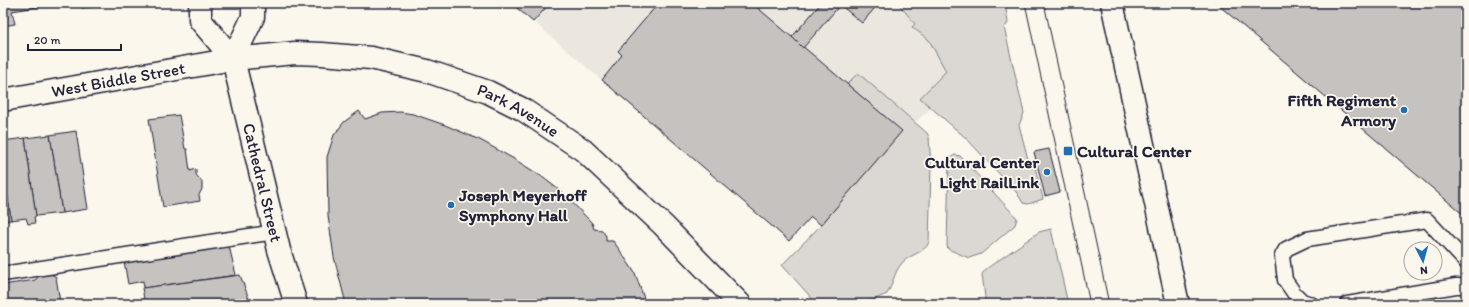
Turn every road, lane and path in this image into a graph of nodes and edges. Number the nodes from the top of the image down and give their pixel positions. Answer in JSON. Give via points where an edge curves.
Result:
{"nodes":[{"id":1,"x":200,"y":3,"type":"edge"},
{"id":2,"x":253,"y":3,"type":"edge"},
{"id":3,"x":1112,"y":3,"type":"edge"},
{"id":4,"x":233,"y":59,"type":"junction"},
{"id":5,"x":3,"y":100,"type":"edge"},
{"id":6,"x":275,"y":232,"type":"junction"},
{"id":7,"x":1466,"y":262,"type":"edge"},
{"id":8,"x":3,"y":274,"type":"edge"},
{"id":9,"x":1466,"y":286,"type":"edge"},
{"id":10,"x":296,"y":304,"type":"edge"},
{"id":11,"x":740,"y":304,"type":"edge"},
{"id":12,"x":1178,"y":304,"type":"edge"},
{"id":13,"x":1311,"y":304,"type":"edge"},
{"id":14,"x":1347,"y":304,"type":"edge"}],
"edges":[{"from":1,"to":4,"type":"main road","via":[[200,20]]},
{"from":2,"to":4,"type":"main road","via":[[253,17]]},
{"from":3,"to":12,"type":"main road"},
{"from":4,"to":5,"type":"main road","name":"West Biddle Street"},
{"from":4,"to":6,"type":"main road","name":"Cathedral Street"},
{"from":4,"to":11,"type":"main road","name":"Park Avenue","via":[[295,53],[371,58],[427,70],[488,92],[522,109],[583,150],[663,225]]},
{"from":6,"to":8,"type":"lane"},
{"from":6,"to":10,"type":"main road","name":"Cathedral Street"},
{"from":7,"to":13,"type":"lane","via":[[1427,220],[1307,239],[1286,250],[1282,256],[1285,280],[1302,301]]},
{"from":9,"to":14,"type":"lane"}]}
